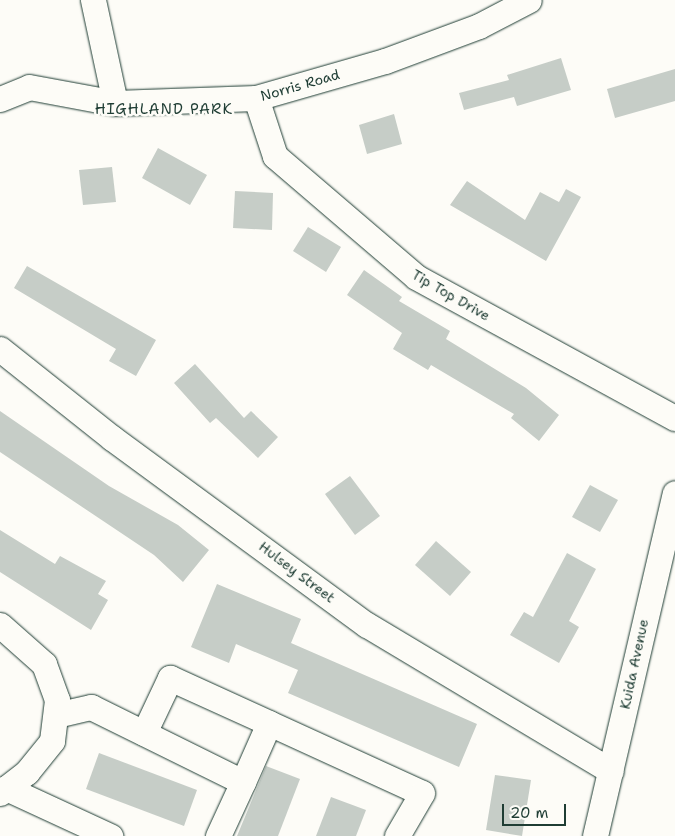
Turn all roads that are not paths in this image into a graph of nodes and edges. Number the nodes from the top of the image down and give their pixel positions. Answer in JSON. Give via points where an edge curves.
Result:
{"nodes":[{"id":1,"x":93,"y":0,"type":"edge"},
{"id":2,"x":529,"y":0,"type":"edge"},
{"id":3,"x":256,"y":98,"type":"junction"},
{"id":4,"x":0,"y":100,"type":"edge"},
{"id":5,"x":116,"y":103,"type":"junction"},
{"id":6,"x":0,"y":349,"type":"edge"},
{"id":7,"x":675,"y":418,"type":"edge"},
{"id":8,"x":675,"y":492,"type":"edge"},
{"id":9,"x":0,"y":625,"type":"edge"},
{"id":10,"x":56,"y":715,"type":"junction"},
{"id":11,"x":269,"y":723,"type":"junction"},
{"id":12,"x":144,"y":733,"type":"junction"},
{"id":13,"x":611,"y":771,"type":"junction"},
{"id":14,"x":243,"y":782,"type":"junction"},
{"id":15,"x":3,"y":790,"type":"edge"},
{"id":16,"x":110,"y":836,"type":"edge"},
{"id":17,"x":218,"y":836,"type":"edge"},
{"id":18,"x":397,"y":836,"type":"edge"},
{"id":19,"x":595,"y":836,"type":"edge"}],
"edges":[{"from":1,"to":5,"type":"street"},
{"from":2,"to":3,"type":"street","name":"Norris Road","via":[[479,26],[385,61]]},
{"from":3,"to":5,"type":"street","name":"Norris Road"},
{"from":3,"to":7,"type":"street","name":"Tip Top Drive","via":[[275,156],[416,277]]},
{"from":4,"to":5,"type":"street","name":"Norris Road","via":[[29,87]]},
{"from":6,"to":13,"type":"street","name":"Hulsey Street","via":[[112,438],[367,624]]},
{"from":8,"to":13,"type":"street","name":"Kuida Avenue"},
{"from":9,"to":10,"type":"street","via":[[44,664],[57,700]]},
{"from":10,"to":12,"type":"street","via":[[91,707]]},
{"from":10,"to":15,"type":"street","via":[[52,741],[27,772]]},
{"from":11,"to":12,"type":"street","via":[[170,678]]},
{"from":11,"to":14,"type":"street"},
{"from":11,"to":18,"type":"street","via":[[422,793]]},
{"from":12,"to":14,"type":"street"},
{"from":13,"to":19,"type":"street","name":"Kuida Avenue"},
{"from":14,"to":17,"type":"street"},
{"from":15,"to":16,"type":"street"}]}
